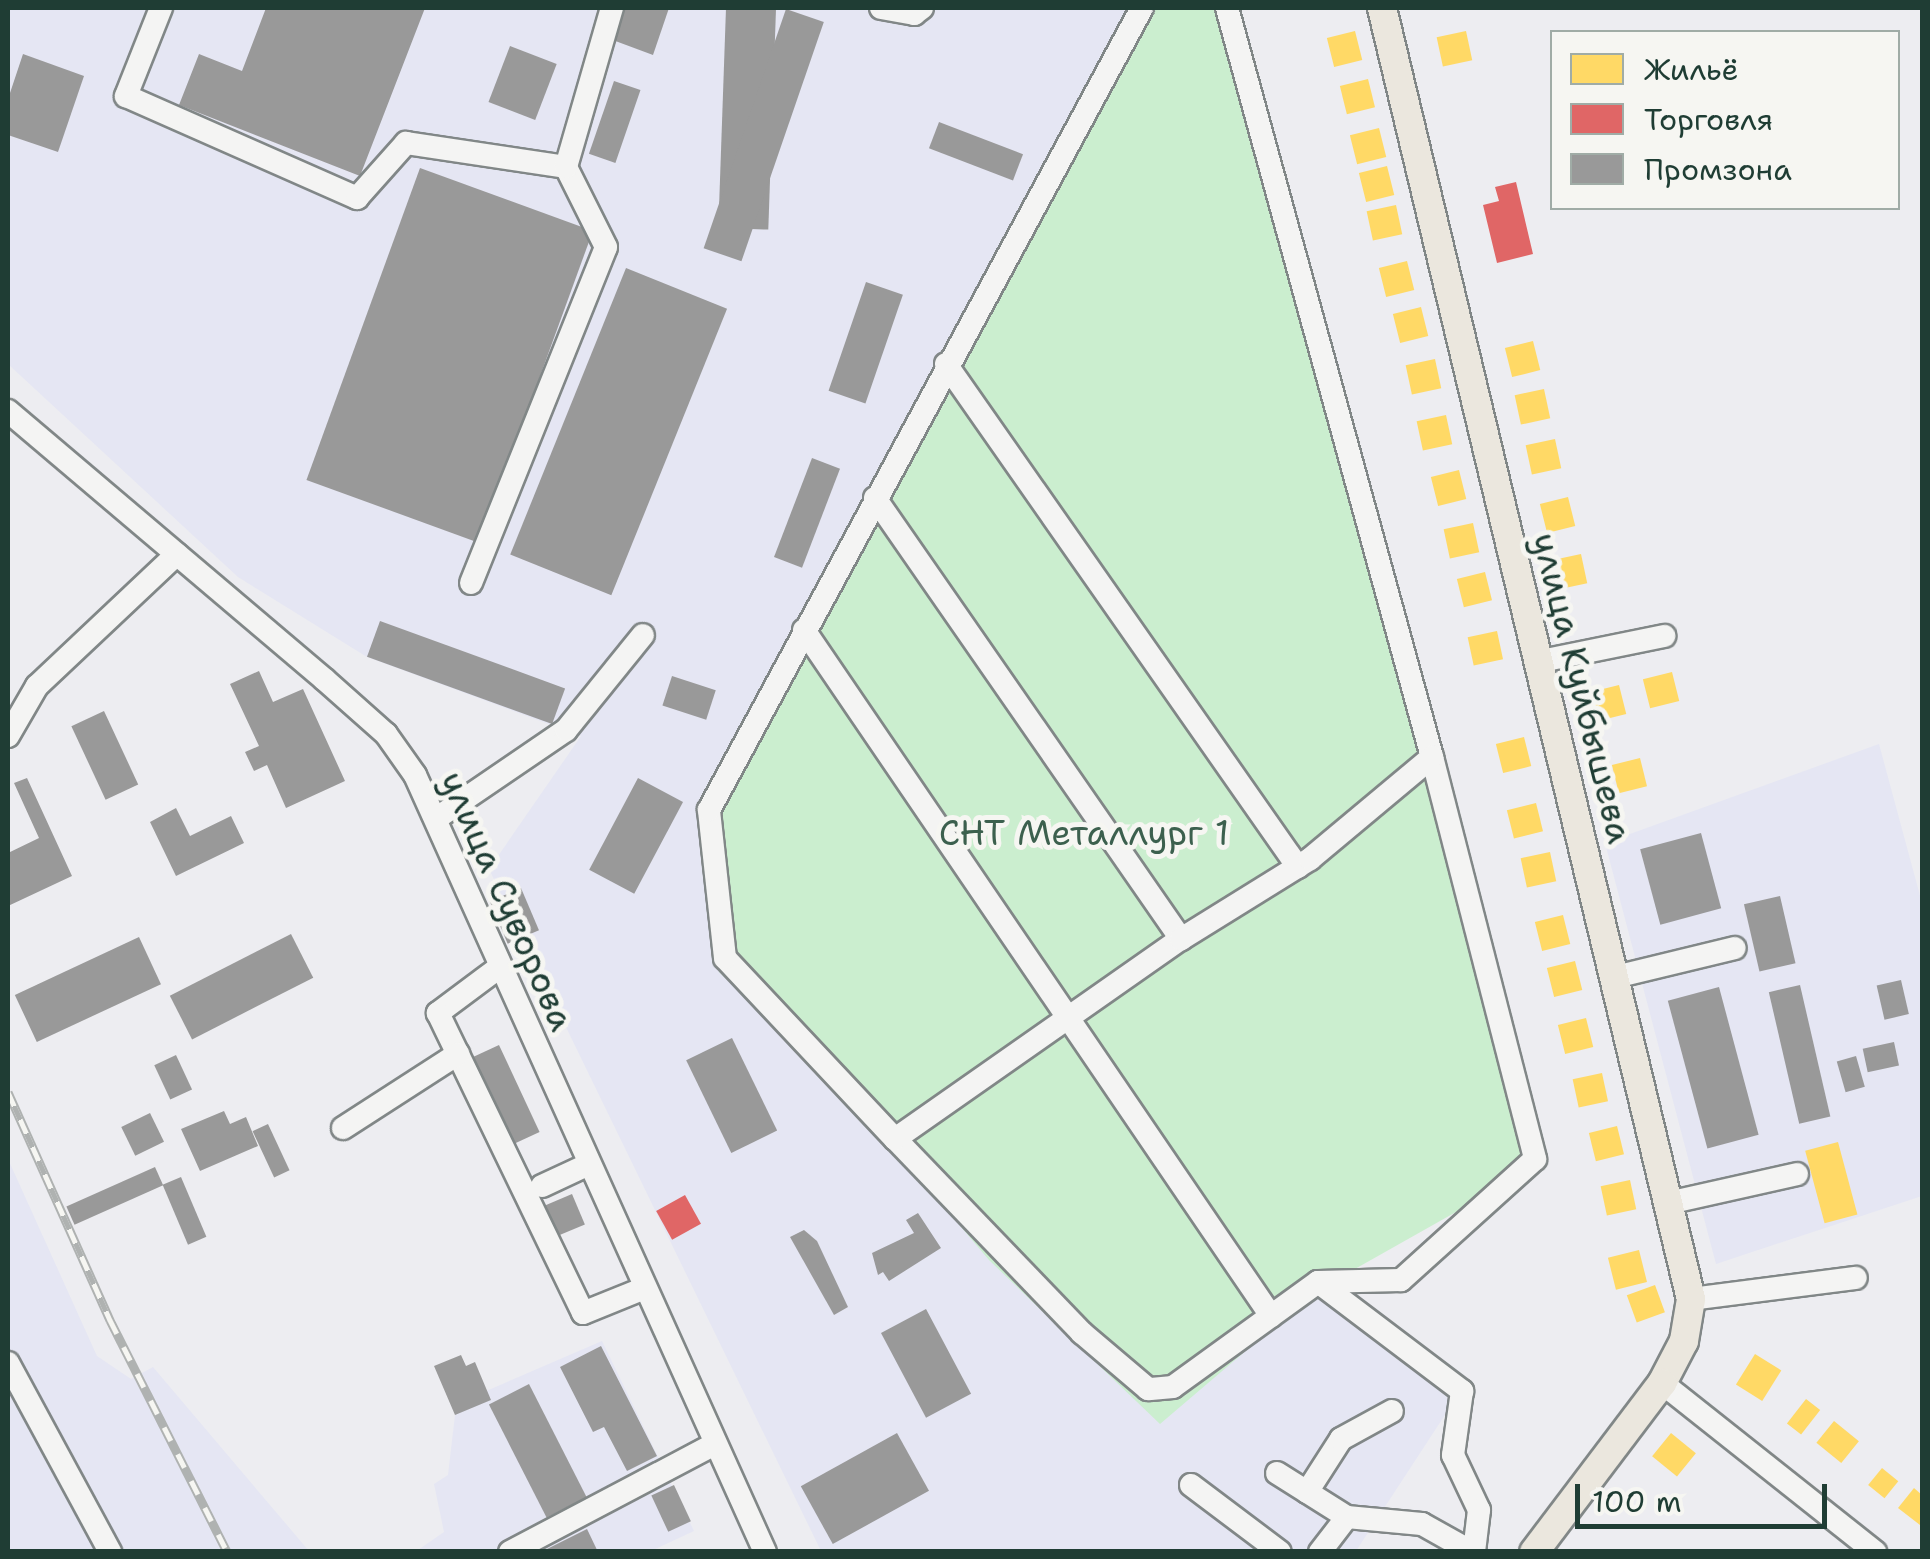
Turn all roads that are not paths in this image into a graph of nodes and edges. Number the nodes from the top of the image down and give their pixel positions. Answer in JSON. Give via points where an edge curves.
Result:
{"nodes":[{"id":1,"x":161,"y":8,"type":"edge"},
{"id":2,"x":612,"y":8,"type":"edge"},
{"id":3,"x":881,"y":8,"type":"edge"},
{"id":4,"x":922,"y":8,"type":"edge"},
{"id":5,"x":1142,"y":8,"type":"edge"},
{"id":6,"x":1227,"y":8,"type":"edge"},
{"id":7,"x":1382,"y":8,"type":"edge"},
{"id":8,"x":566,"y":167,"type":"junction"},
{"id":9,"x":946,"y":364,"type":"junction"},
{"id":10,"x":8,"y":411,"type":"edge"},
{"id":11,"x":875,"y":498,"type":"junction"},
{"id":12,"x":177,"y":554,"type":"junction"},
{"id":13,"x":471,"y":582,"type":"dead end"},
{"id":14,"x":804,"y":630,"type":"junction"},
{"id":15,"x":643,"y":635,"type":"dead end"},
{"id":16,"x":1664,"y":636,"type":"dead end"},
{"id":17,"x":1536,"y":662,"type":"junction"},
{"id":18,"x":8,"y":736,"type":"edge"},
{"id":19,"x":1432,"y":757,"type":"junction"},
{"id":20,"x":438,"y":818,"type":"junction"},
{"id":21,"x":1298,"y":867,"type":"junction"},
{"id":22,"x":1181,"y":939,"type":"junction"},
{"id":23,"x":1735,"y":948,"type":"dead end"},
{"id":24,"x":497,"y":969,"type":"junction"},
{"id":25,"x":1615,"y":977,"type":"junction"},
{"id":26,"x":1070,"y":1016,"type":"junction"},
{"id":27,"x":458,"y":1054,"type":"junction"},
{"id":28,"x":343,"y":1128,"type":"dead end"},
{"id":29,"x":895,"y":1139,"type":"junction"},
{"id":30,"x":588,"y":1166,"type":"junction"},
{"id":31,"x":1797,"y":1174,"type":"dead end"},
{"id":32,"x":542,"y":1186,"type":"dead end"},
{"id":33,"x":1672,"y":1202,"type":"junction"},
{"id":34,"x":1856,"y":1278,"type":"dead end"},
{"id":35,"x":1318,"y":1282,"type":"junction"},
{"id":36,"x":644,"y":1288,"type":"junction"},
{"id":37,"x":1691,"y":1299,"type":"junction"},
{"id":38,"x":1270,"y":1316,"type":"junction"},
{"id":39,"x":8,"y":1363,"type":"edge"},
{"id":40,"x":1662,"y":1383,"type":"junction"},
{"id":41,"x":1392,"y":1411,"type":"dead end"},
{"id":42,"x":715,"y":1444,"type":"junction"},
{"id":43,"x":1277,"y":1473,"type":"dead end"},
{"id":44,"x":1191,"y":1485,"type":"dead end"},
{"id":45,"x":1306,"y":1492,"type":"junction"},
{"id":46,"x":1347,"y":1517,"type":"junction"},
{"id":47,"x":110,"y":1552,"type":"edge"},
{"id":48,"x":510,"y":1552,"type":"edge"},
{"id":49,"x":765,"y":1552,"type":"edge"},
{"id":50,"x":1280,"y":1552,"type":"edge"},
{"id":51,"x":1320,"y":1552,"type":"edge"},
{"id":52,"x":1473,"y":1552,"type":"edge"},
{"id":53,"x":1534,"y":1552,"type":"edge"},
{"id":54,"x":1875,"y":1552,"type":"edge"}],
"edges":[{"from":1,"to":8,"type":"street","via":[[126,96],[356,198],[406,142]]},
{"from":2,"to":8,"type":"street"},
{"from":3,"to":4,"type":"street","via":[[914,14]]},
{"from":5,"to":9,"type":"street"},
{"from":6,"to":19,"type":"street"},
{"from":7,"to":17,"type":"main road","name":"улица Куйбышева"},
{"from":8,"to":13,"type":"street","via":[[606,247]]},
{"from":9,"to":11,"type":"street"},
{"from":9,"to":21,"type":"street"},
{"from":10,"to":12,"type":"street","name":"улица Суворова"},
{"from":11,"to":14,"type":"street"},
{"from":11,"to":22,"type":"street"},
{"from":12,"to":18,"type":"street","via":[[37,686]]},
{"from":12,"to":20,"type":"street","name":"улица Суворова","via":[[386,734]]},
{"from":14,"to":26,"type":"street"},
{"from":14,"to":29,"type":"street","via":[[708,810],[725,958]]},
{"from":15,"to":20,"type":"street","via":[[566,730]]},
{"from":16,"to":17,"type":"street"},
{"from":17,"to":25,"type":"main road","name":"улица Куйбышева"},
{"from":19,"to":21,"type":"street"},
{"from":19,"to":35,"type":"street","via":[[1535,1158],[1401,1280]]},
{"from":20,"to":24,"type":"street","name":"улица Суворова"},
{"from":21,"to":22,"type":"street"},
{"from":22,"to":26,"type":"street"},
{"from":23,"to":25,"type":"street"},
{"from":24,"to":27,"type":"street","via":[[438,1013]]},
{"from":24,"to":30,"type":"street","name":"улица Суворова"},
{"from":25,"to":33,"type":"main road","name":"улица Куйбышева"},
{"from":26,"to":29,"type":"street"},
{"from":26,"to":38,"type":"street"},
{"from":27,"to":28,"type":"street"},
{"from":27,"to":36,"type":"street","via":[[583,1313]]},
{"from":29,"to":38,"type":"street","via":[[1082,1333],[1148,1389],[1173,1387]]},
{"from":30,"to":32,"type":"street"},
{"from":30,"to":36,"type":"street","name":"улица Суворова"},
{"from":31,"to":33,"type":"street"},
{"from":33,"to":37,"type":"main road","name":"улица Куйбышева"},
{"from":34,"to":37,"type":"street"},
{"from":35,"to":38,"type":"street"},
{"from":35,"to":52,"type":"street","via":[[1462,1391],[1453,1455],[1479,1510]]},
{"from":36,"to":42,"type":"street","name":"улица Суворова"},
{"from":37,"to":40,"type":"main road","name":"улица Куйбышева","via":[[1684,1341]]},
{"from":39,"to":47,"type":"street"},
{"from":40,"to":53,"type":"main road","name":"улица Куйбышева"},
{"from":40,"to":54,"type":"street"},
{"from":41,"to":45,"type":"street","via":[[1341,1439]]},
{"from":42,"to":48,"type":"street"},
{"from":42,"to":49,"type":"street","name":"улица Суворова"},
{"from":43,"to":45,"type":"street"},
{"from":44,"to":50,"type":"street"},
{"from":45,"to":46,"type":"street"},
{"from":46,"to":51,"type":"street"},
{"from":46,"to":52,"type":"street","via":[[1422,1524]]}]}
